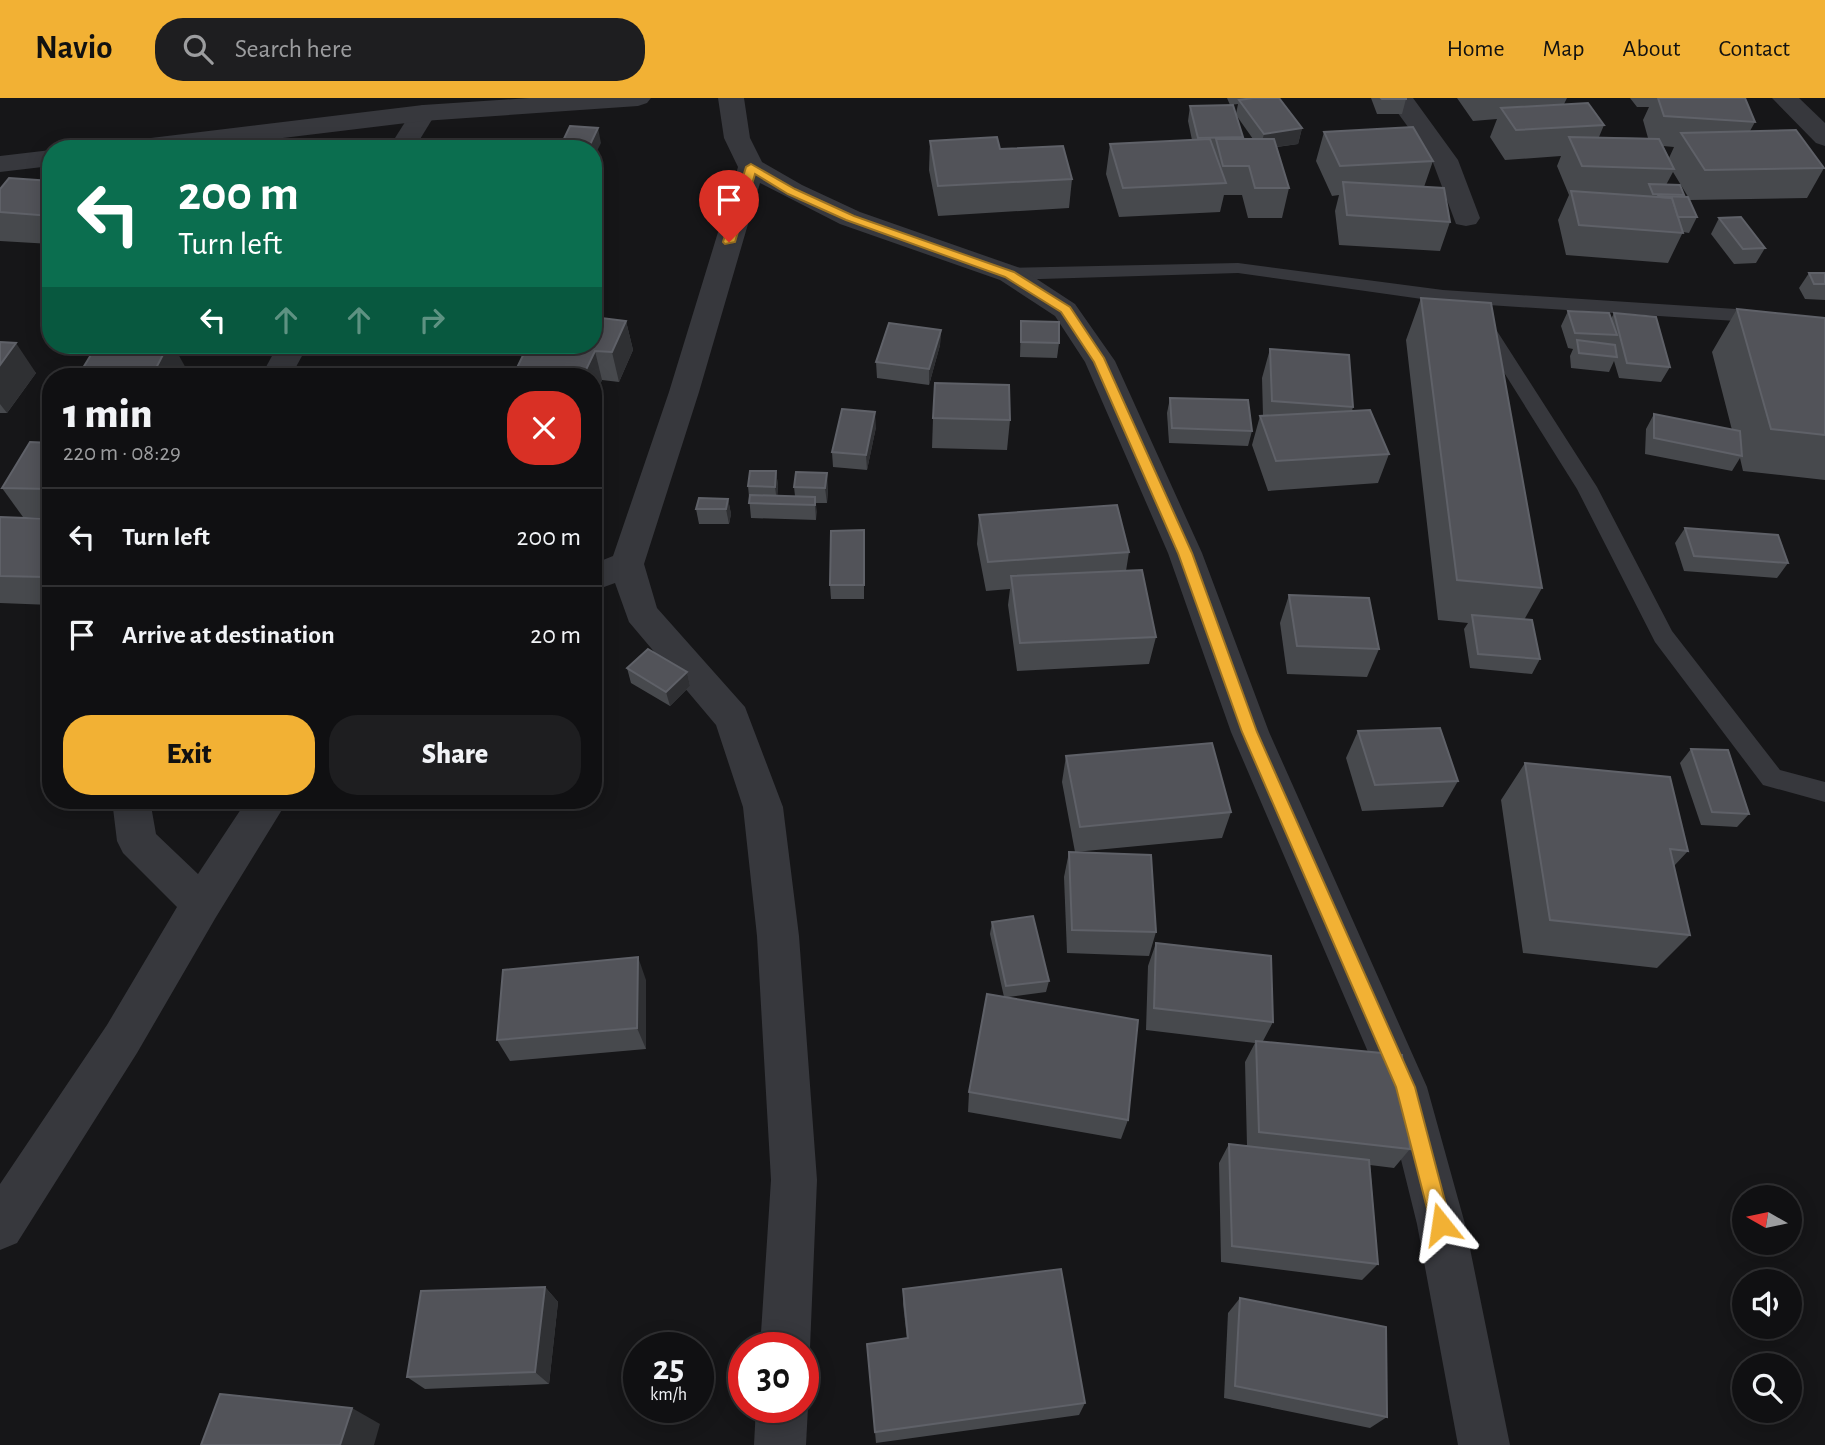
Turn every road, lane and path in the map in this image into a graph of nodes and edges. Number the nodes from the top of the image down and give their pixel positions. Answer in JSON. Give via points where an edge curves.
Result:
{"nodes":[{"id":1,"x":638,"y":98,"type":"edge"},
{"id":2,"x":732,"y":98,"type":"edge"},
{"id":3,"x":1400,"y":98,"type":"edge"},
{"id":4,"x":1785,"y":98,"type":"edge"},
{"id":5,"x":423,"y":113,"type":"junction"},
{"id":6,"x":1825,"y":138,"type":"edge"},
{"id":7,"x":200,"y":140,"type":"edge"},
{"id":8,"x":406,"y":140,"type":"edge"},
{"id":9,"x":42,"y":159,"type":"edge"},
{"id":10,"x":0,"y":164,"type":"edge"},
{"id":11,"x":751,"y":167,"type":"junction"},
{"id":12,"x":1466,"y":218,"type":"dead end"},
{"id":13,"x":1010,"y":274,"type":"junction"},
{"id":14,"x":1443,"y":296,"type":"junction"},
{"id":15,"x":1825,"y":327,"type":"edge"},
{"id":16,"x":610,"y":571,"type":"edge"},
{"id":17,"x":1825,"y":792,"type":"edge"},
{"id":18,"x":132,"y":809,"type":"edge"},
{"id":19,"x":262,"y":809,"type":"edge"},
{"id":20,"x":201,"y":904,"type":"junction"},
{"id":21,"x":0,"y":1226,"type":"edge"},
{"id":22,"x":786,"y":1332,"type":"edge"},
{"id":23,"x":781,"y":1423,"type":"edge"},
{"id":24,"x":780,"y":1445,"type":"edge"},
{"id":25,"x":1484,"y":1445,"type":"edge"}],
"edges":[{"from":1,"to":5,"type":"street"},
{"from":2,"to":11,"type":"street","via":[[737,138]]},
{"from":3,"to":12,"type":"street","via":[[1445,160]]},
{"from":4,"to":6,"type":"street"},
{"from":5,"to":7,"type":"street"},
{"from":5,"to":8,"type":"street"},
{"from":9,"to":10,"type":"street"},
{"from":11,"to":13,"type":"street","via":[[850,218]]},
{"from":11,"to":16,"type":"street","via":[[684,392]]},
{"from":13,"to":14,"type":"lane","via":[[1238,268]]},
{"from":13,"to":25,"type":"street","via":[[1065,310],[1100,361],[1185,553],[1250,732],[1405,1087],[1441,1224]]},
{"from":14,"to":15,"type":"lane","via":[[1735,315]]},
{"from":14,"to":17,"type":"lane","via":[[1490,335],[1587,487],[1663,636],[1772,778]]},
{"from":16,"to":22,"type":"street","via":[[732,718],[763,807],[778,936],[794,1180]]},
{"from":18,"to":20,"type":"street","via":[[137,841]]},
{"from":19,"to":20,"type":"street"},
{"from":20,"to":21,"type":"street","via":[[122,1039]]},
{"from":23,"to":24,"type":"street"}]}
